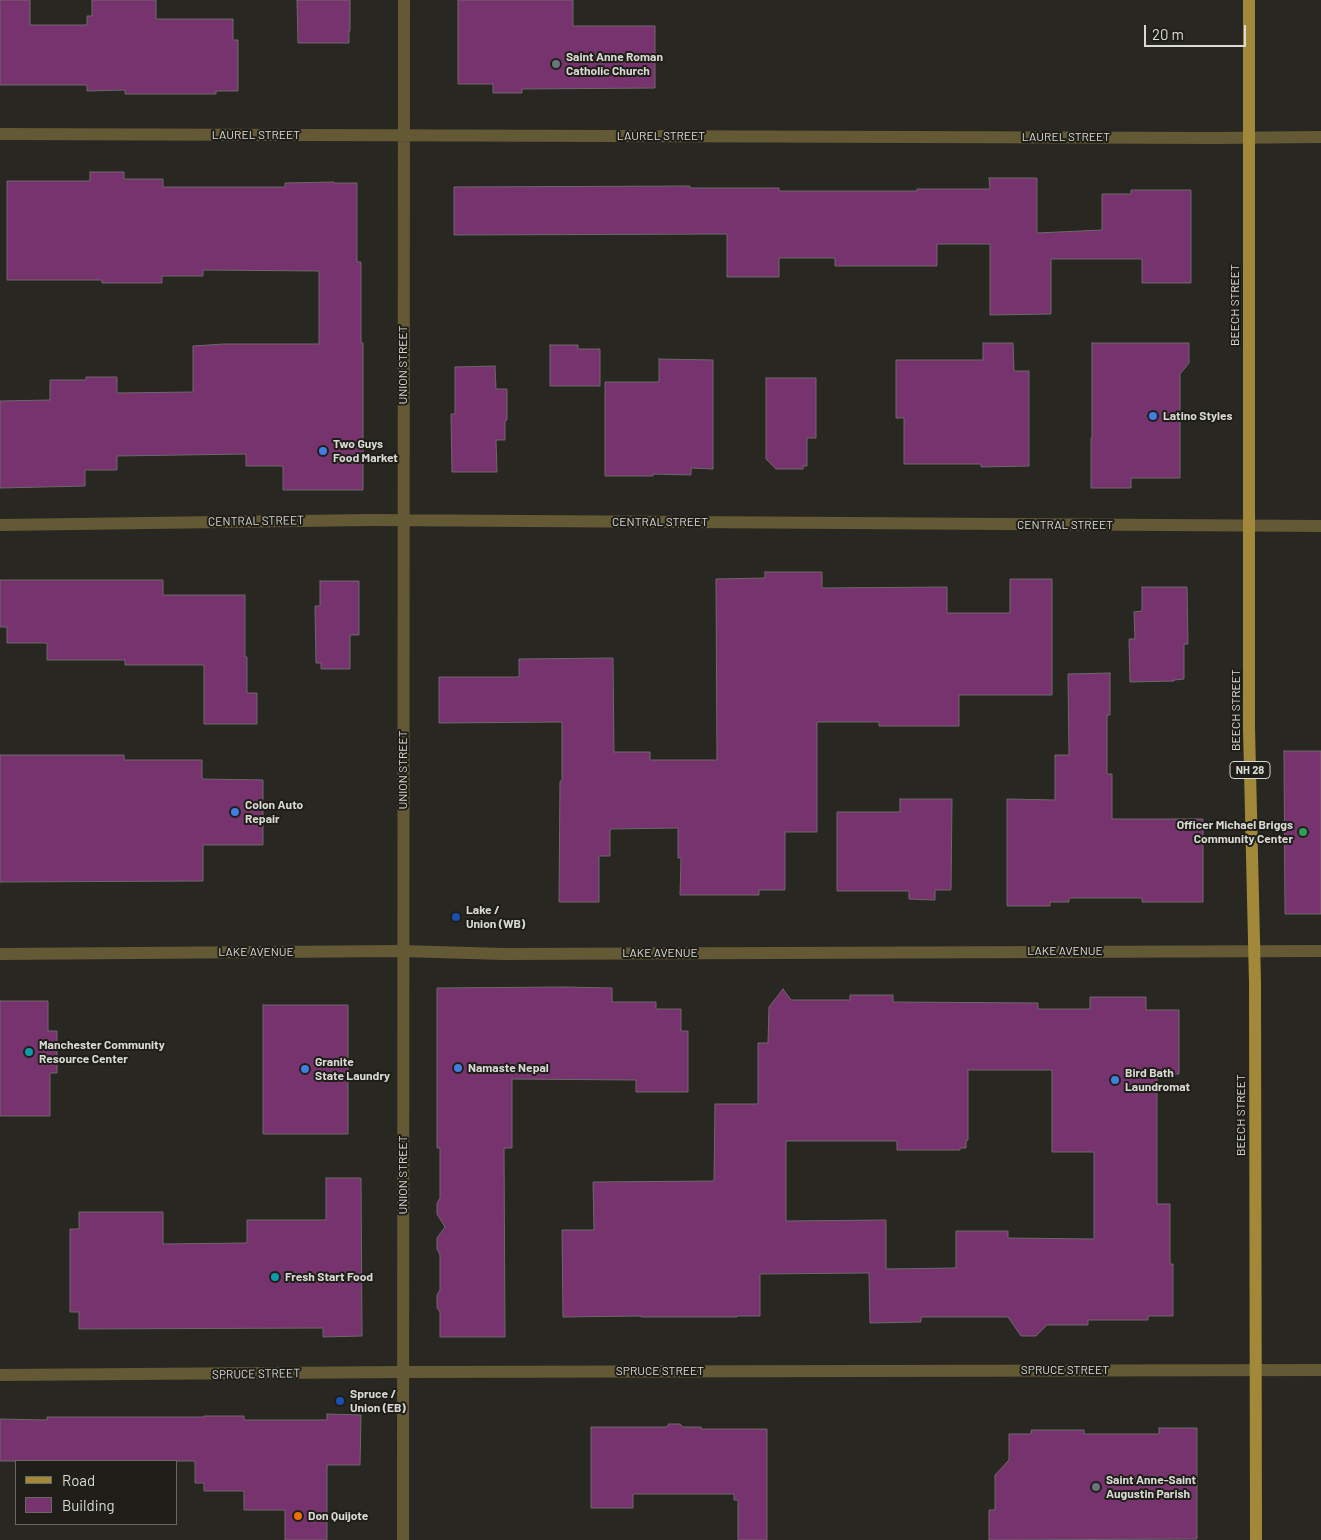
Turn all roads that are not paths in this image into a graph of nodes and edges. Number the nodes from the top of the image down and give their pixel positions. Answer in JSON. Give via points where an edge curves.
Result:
{"nodes":[{"id":1,"x":404,"y":0,"type":"edge"},
{"id":2,"x":1249,"y":0,"type":"edge"},
{"id":3,"x":0,"y":134,"type":"edge"},
{"id":4,"x":403,"y":135,"type":"junction"},
{"id":5,"x":1321,"y":136,"type":"edge"},
{"id":6,"x":1249,"y":138,"type":"junction"},
{"id":7,"x":403,"y":521,"type":"junction"},
{"id":8,"x":0,"y":525,"type":"edge"},
{"id":9,"x":1249,"y":526,"type":"junction"},
{"id":10,"x":1321,"y":526,"type":"edge"},
{"id":11,"x":403,"y":951,"type":"junction"},
{"id":12,"x":1254,"y":951,"type":"junction"},
{"id":13,"x":1321,"y":951,"type":"edge"},
{"id":14,"x":0,"y":954,"type":"edge"},
{"id":15,"x":1321,"y":1370,"type":"edge"},
{"id":16,"x":1255,"y":1371,"type":"junction"},
{"id":17,"x":403,"y":1372,"type":"junction"},
{"id":18,"x":0,"y":1375,"type":"edge"},
{"id":19,"x":403,"y":1540,"type":"edge"},
{"id":20,"x":1256,"y":1540,"type":"edge"}],
"edges":[{"from":1,"to":4,"type":"street","name":"UNION STREET"},
{"from":2,"to":6,"type":"main road","name":"BEECH STREET","number":"NH 28"},
{"from":3,"to":4,"type":"street","name":"LAUREL STREET"},
{"from":4,"to":6,"type":"street","name":"LAUREL STREET"},
{"from":4,"to":7,"type":"street","name":"UNION STREET"},
{"from":5,"to":6,"type":"street","name":"LAUREL STREET"},
{"from":6,"to":9,"type":"main road","name":"BEECH STREET","number":"NH 28"},
{"from":7,"to":8,"type":"street","name":"CENTRAL STREET"},
{"from":7,"to":9,"type":"street","name":"CENTRAL STREET"},
{"from":7,"to":11,"type":"street","name":"UNION STREET"},
{"from":9,"to":10,"type":"street","name":"CENTRAL STREET"},
{"from":9,"to":12,"type":"main road","name":"BEECH STREET","number":"NH 28"},
{"from":11,"to":12,"type":"street","name":"LAKE AVENUE","via":[[533,954]]},
{"from":11,"to":14,"type":"street","name":"LAKE AVENUE"},
{"from":11,"to":17,"type":"street","name":"UNION STREET"},
{"from":12,"to":13,"type":"street","name":"LAKE AVENUE"},
{"from":12,"to":16,"type":"main road","name":"BEECH STREET","number":"NH 28"},
{"from":15,"to":16,"type":"street","name":"SPRUCE STREET"},
{"from":16,"to":17,"type":"street","name":"SPRUCE STREET"},
{"from":16,"to":20,"type":"main road","name":"BEECH STREET","number":"NH 28"},
{"from":17,"to":18,"type":"street","name":"SPRUCE STREET"},
{"from":17,"to":19,"type":"street","name":"UNION STREET"}]}
